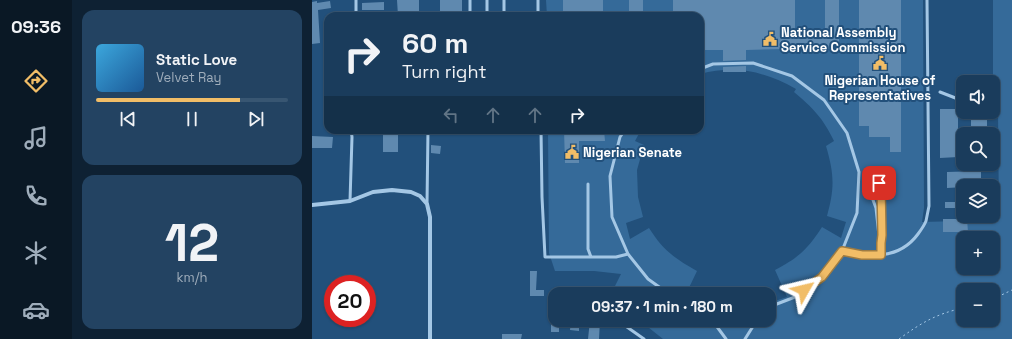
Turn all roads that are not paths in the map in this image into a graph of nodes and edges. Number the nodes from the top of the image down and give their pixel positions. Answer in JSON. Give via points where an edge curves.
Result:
{"nodes":[{"id":1,"x":356,"y":0,"type":"edge"},
{"id":2,"x":470,"y":0,"type":"edge"},
{"id":3,"x":487,"y":0,"type":"edge"},
{"id":4,"x":504,"y":0,"type":"edge"},
{"id":5,"x":538,"y":0,"type":"edge"},
{"id":6,"x":927,"y":0,"type":"edge"},
{"id":7,"x":356,"y":12,"type":"edge"},
{"id":8,"x":470,"y":12,"type":"edge"},
{"id":9,"x":487,"y":12,"type":"edge"},
{"id":10,"x":504,"y":12,"type":"edge"},
{"id":11,"x":538,"y":12,"type":"edge"},
{"id":12,"x":704,"y":67,"type":"edge"},
{"id":13,"x":940,"y":92,"type":"dead end"},
{"id":14,"x":956,"y":98,"type":"edge"},
{"id":15,"x":352,"y":134,"type":"edge"},
{"id":16,"x":428,"y":134,"type":"edge"},
{"id":17,"x":540,"y":134,"type":"edge"},
{"id":18,"x":622,"y":134,"type":"edge"},
{"id":19,"x":588,"y":184,"type":"dead end"},
{"id":20,"x":350,"y":201,"type":"junction"},
{"id":21,"x":427,"y":204,"type":"junction"},
{"id":22,"x":312,"y":205,"type":"edge"},
{"id":23,"x":881,"y":243,"type":"junction"},
{"id":24,"x":842,"y":251,"type":"junction"},
{"id":25,"x":628,"y":254,"type":"junction"},
{"id":26,"x":881,"y":255,"type":"junction"},
{"id":27,"x":591,"y":257,"type":"junction"},
{"id":28,"x":659,"y":287,"type":"edge"},
{"id":29,"x":776,"y":305,"type":"edge"},
{"id":30,"x":627,"y":327,"type":"edge"},
{"id":31,"x":717,"y":327,"type":"edge"},
{"id":32,"x":753,"y":327,"type":"edge"},
{"id":33,"x":430,"y":339,"type":"edge"},
{"id":34,"x":644,"y":339,"type":"edge"},
{"id":35,"x":726,"y":339,"type":"edge"},
{"id":36,"x":745,"y":339,"type":"edge"}],
"edges":[{"from":1,"to":7,"type":"lane"},
{"from":2,"to":8,"type":"lane"},
{"from":3,"to":9,"type":"lane"},
{"from":4,"to":10,"type":"lane"},
{"from":5,"to":11,"type":"lane"},
{"from":6,"to":26,"type":"lane","via":[[929,206],[926,222],[912,243],[900,250]]},
{"from":12,"to":24,"type":"lane","via":[[713,64],[753,64],[792,76],[824,100],[848,133],[859,172],[857,213]]},
{"from":13,"to":14,"type":"lane"},
{"from":15,"to":20,"type":"lane"},
{"from":16,"to":21,"type":"lane"},
{"from":17,"to":27,"type":"lane","via":[[545,257]]},
{"from":18,"to":25,"type":"lane","via":[[610,176],[612,216]]},
{"from":19,"to":27,"type":"lane","via":[[588,249]]},
{"from":20,"to":21,"type":"street","via":[[373,192],[392,190],[411,192],[420,196]]},
{"from":20,"to":22,"type":"street"},
{"from":21,"to":33,"type":"street","via":[[430,217]]},
{"from":23,"to":23,"type":"lane","via":[[881,186],[874,182],[872,193]]},
{"from":23,"to":26,"type":"lane"},
{"from":24,"to":26,"type":"lane"},
{"from":24,"to":29,"type":"lane","via":[[822,277],[795,297]]},
{"from":25,"to":27,"type":"lane","via":[[616,257]]},
{"from":25,"to":28,"type":"lane","via":[[648,279]]},
{"from":30,"to":34,"type":"lane"},
{"from":31,"to":35,"type":"lane"},
{"from":32,"to":36,"type":"lane"}]}
